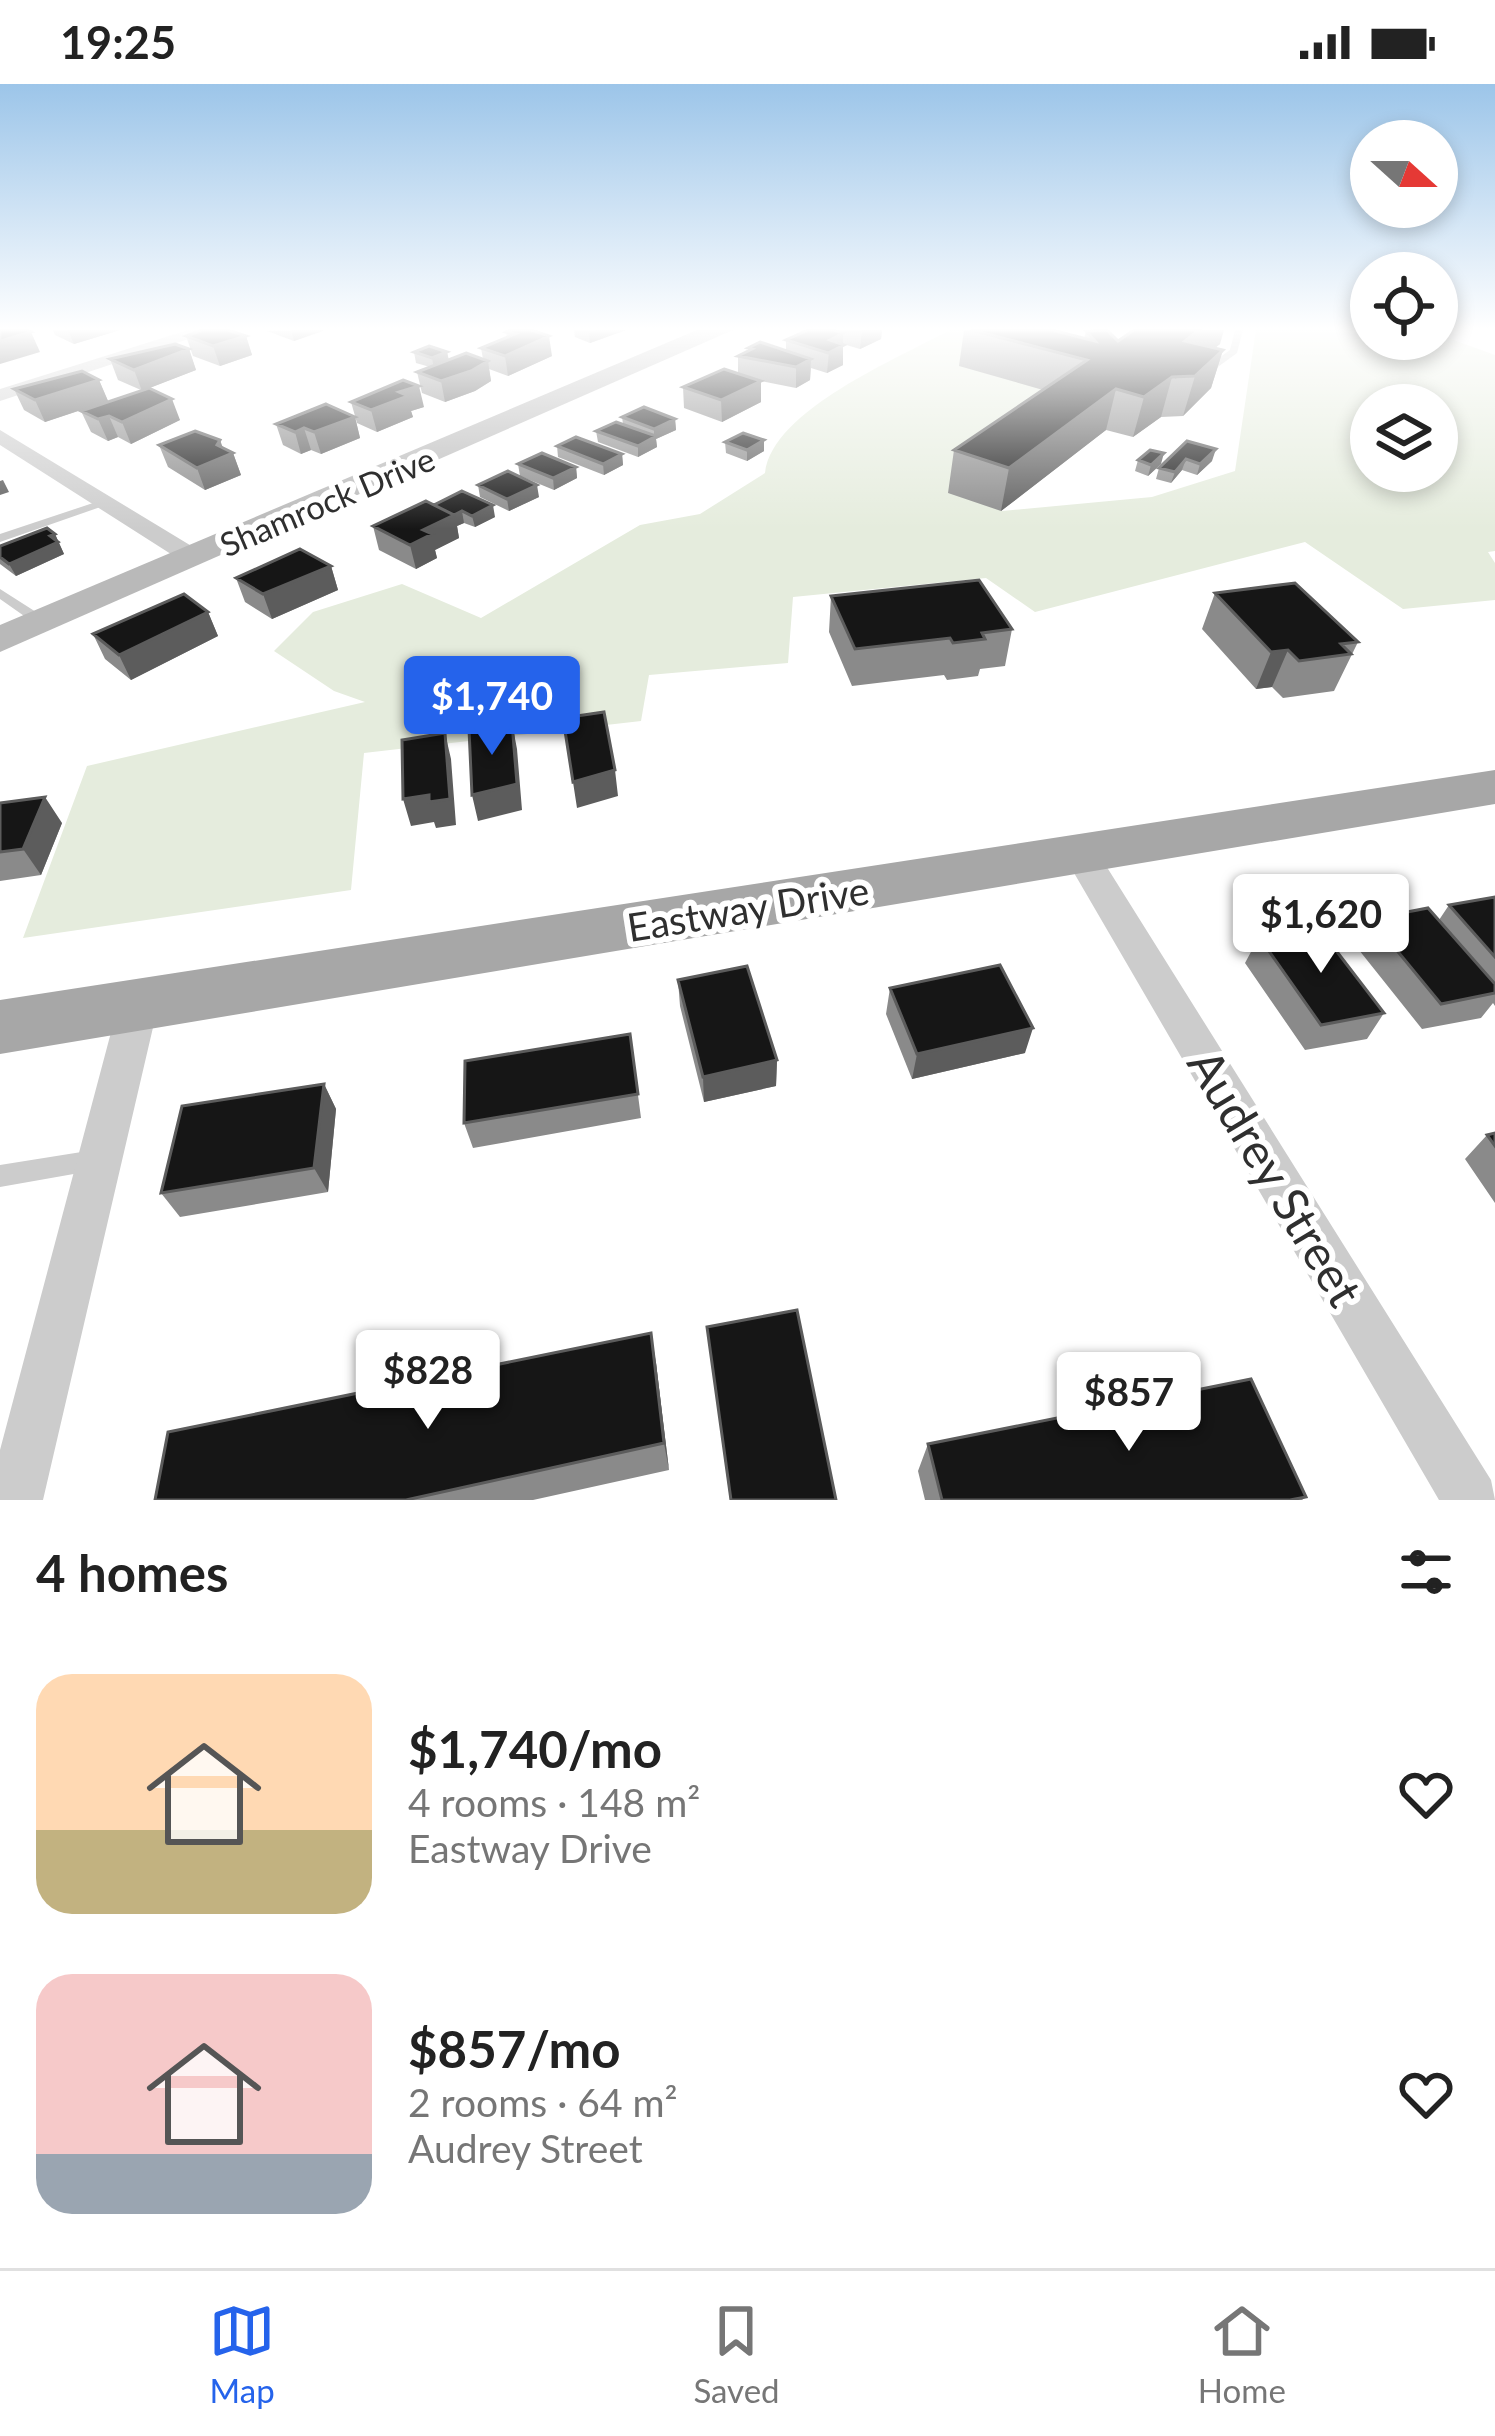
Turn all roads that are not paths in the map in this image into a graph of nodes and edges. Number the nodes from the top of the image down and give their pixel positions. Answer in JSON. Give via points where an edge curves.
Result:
{"nodes":[{"id":1,"x":562,"y":396,"type":"edge"},
{"id":2,"x":0,"y":436,"type":"edge"},
{"id":3,"x":104,"y":502,"type":"junction"},
{"id":4,"x":0,"y":538,"type":"edge"},
{"id":5,"x":194,"y":558,"type":"junction"},
{"id":6,"x":0,"y":593,"type":"edge"},
{"id":7,"x":42,"y":622,"type":"junction"},
{"id":8,"x":0,"y":640,"type":"edge"},
{"id":9,"x":1495,"y":787,"type":"edge"},
{"id":10,"x":1081,"y":854,"type":"junction"},
{"id":11,"x":139,"y":1006,"type":"junction"},
{"id":12,"x":0,"y":1028,"type":"edge"},
{"id":13,"x":98,"y":1161,"type":"junction"},
{"id":14,"x":2,"y":1181,"type":"edge"},
{"id":15,"x":15,"y":1500,"type":"edge"},
{"id":16,"x":1471,"y":1500,"type":"edge"}],
"edges":[{"from":1,"to":5,"type":"street","name":"Shamrock Drive"},
{"from":2,"to":3,"type":"street"},
{"from":3,"to":4,"type":"lane"},
{"from":3,"to":5,"type":"street"},
{"from":5,"to":7,"type":"street","name":"Shamrock Drive"},
{"from":6,"to":7,"type":"lane"},
{"from":7,"to":8,"type":"street","name":"Shamrock Drive"},
{"from":9,"to":10,"type":"main road","name":"Eastway Drive"},
{"from":10,"to":11,"type":"main road","name":"Eastway Drive"},
{"from":10,"to":16,"type":"street","name":"Audrey Street"},
{"from":11,"to":12,"type":"main road","name":"Eastway Drive"},
{"from":11,"to":13,"type":"street"},
{"from":13,"to":14,"type":"lane"},
{"from":13,"to":15,"type":"street"}]}
